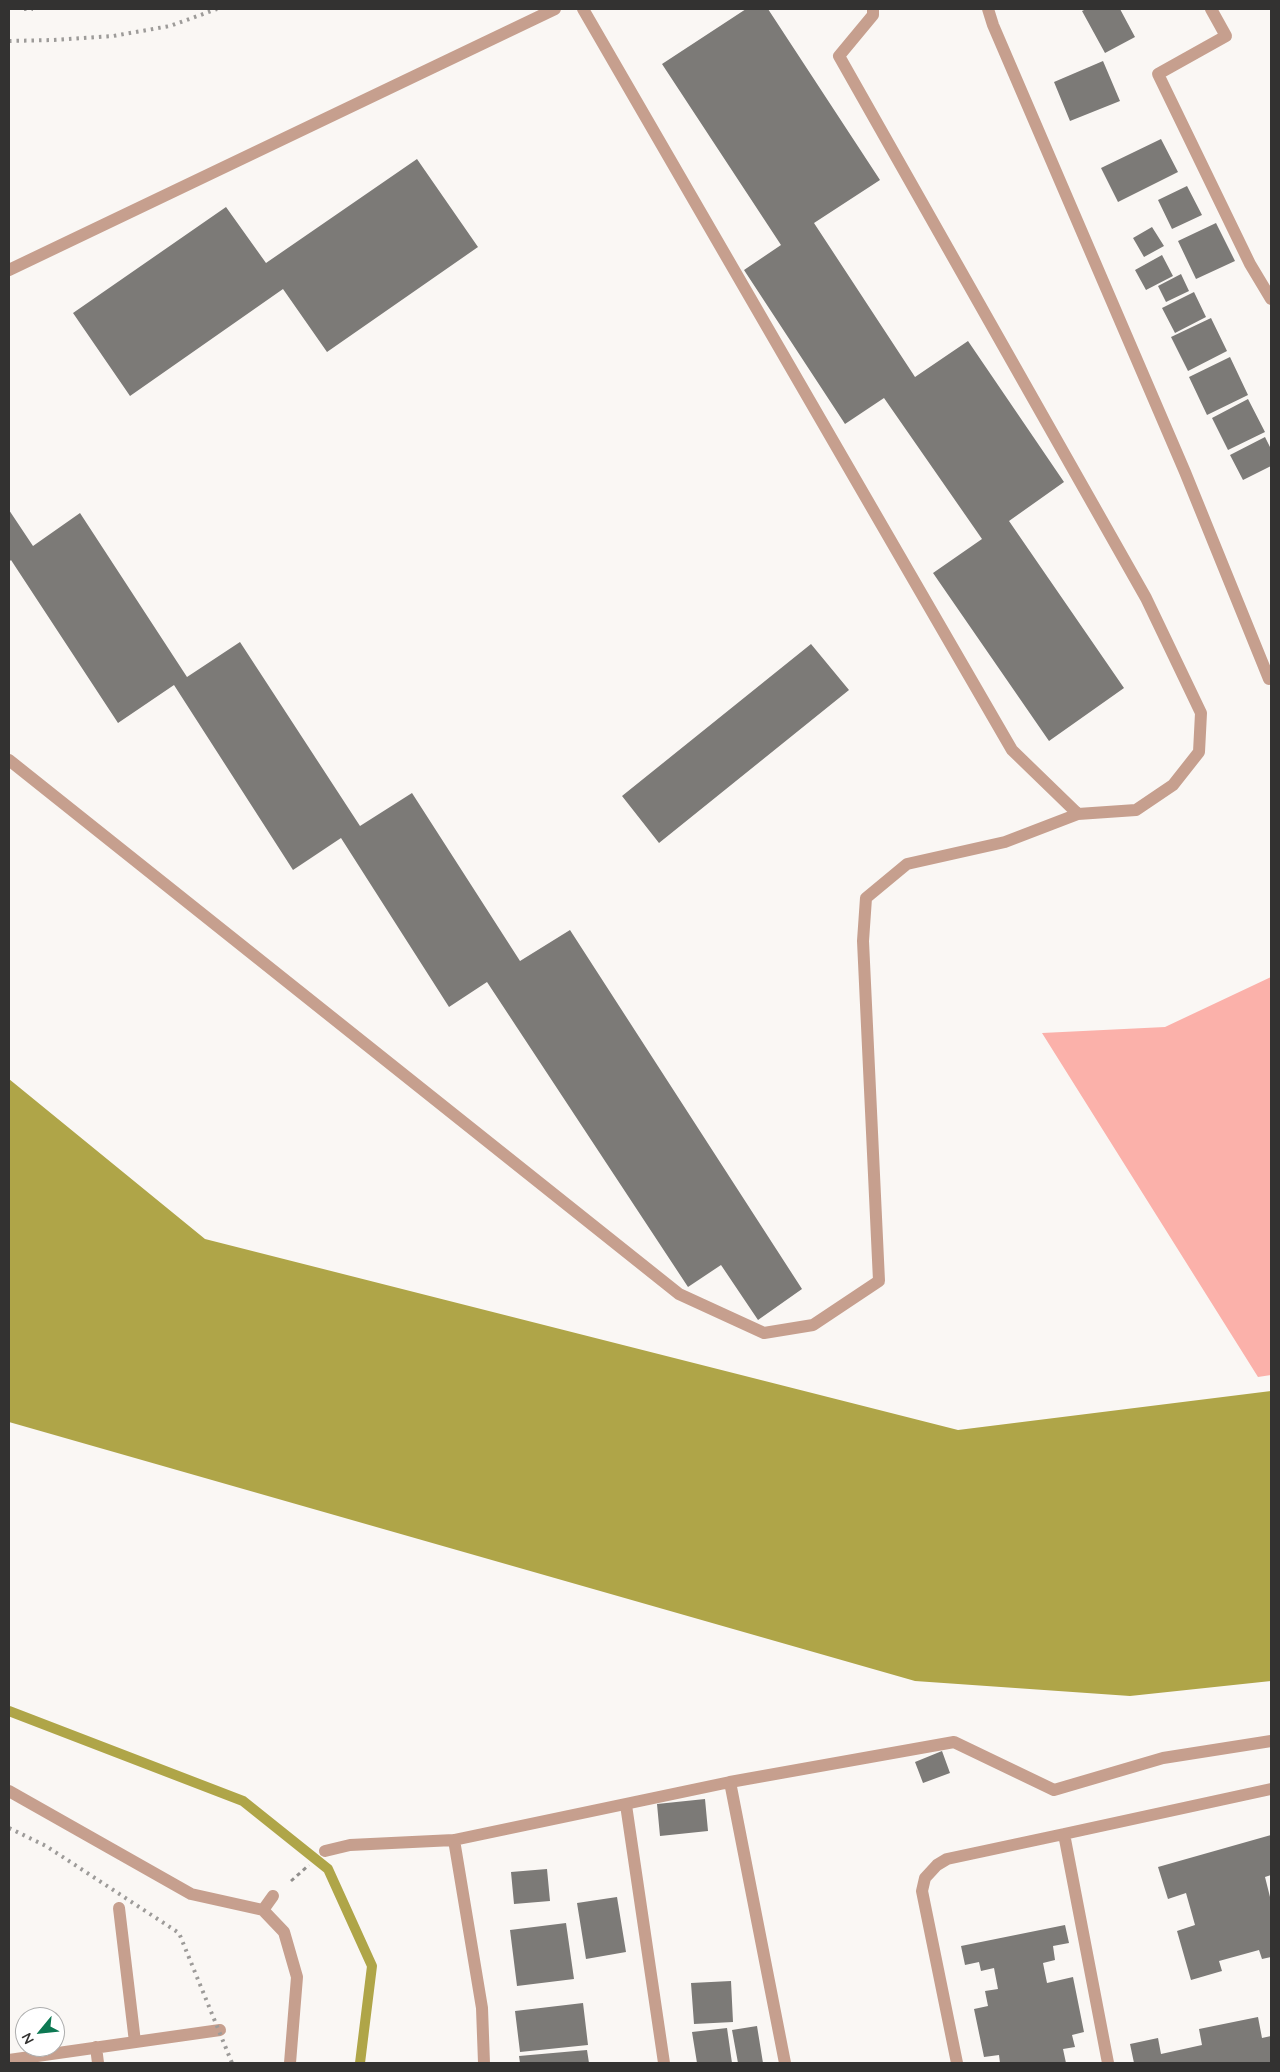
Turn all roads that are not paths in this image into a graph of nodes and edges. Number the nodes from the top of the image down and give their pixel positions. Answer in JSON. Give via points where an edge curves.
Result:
{"nodes":[{"id":1,"x":555,"y":9,"type":"edge"},
{"id":2,"x":583,"y":9,"type":"edge"},
{"id":3,"x":874,"y":9,"type":"edge"},
{"id":4,"x":988,"y":9,"type":"edge"},
{"id":5,"x":1211,"y":9,"type":"edge"},
{"id":6,"x":9,"y":270,"type":"edge"},
{"id":7,"x":1271,"y":298,"type":"edge"},
{"id":8,"x":1271,"y":678,"type":"edge"},
{"id":9,"x":9,"y":760,"type":"edge"},
{"id":10,"x":1078,"y":814,"type":"junction"},
{"id":11,"x":1271,"y":1740,"type":"edge"},
{"id":12,"x":730,"y":1782,"type":"junction"},
{"id":13,"x":1271,"y":1789,"type":"edge"},
{"id":14,"x":9,"y":1790,"type":"edge"},
{"id":15,"x":626,"y":1804,"type":"junction"},
{"id":16,"x":1064,"y":1834,"type":"junction"},
{"id":17,"x":454,"y":1840,"type":"junction"},
{"id":18,"x":326,"y":1851,"type":"road end"},
{"id":19,"x":274,"y":1896,"type":"road end"},
{"id":20,"x":119,"y":1908,"type":"dead end"},
{"id":21,"x":263,"y":1910,"type":"junction"},
{"id":22,"x":220,"y":2030,"type":"dead end"},
{"id":23,"x":135,"y":2042,"type":"junction"},
{"id":24,"x":96,"y":2048,"type":"junction"},
{"id":25,"x":9,"y":2060,"type":"edge"},
{"id":26,"x":98,"y":2063,"type":"edge"},
{"id":27,"x":290,"y":2063,"type":"edge"},
{"id":28,"x":484,"y":2063,"type":"edge"},
{"id":29,"x":664,"y":2063,"type":"edge"},
{"id":30,"x":785,"y":2063,"type":"edge"},
{"id":31,"x":957,"y":2063,"type":"edge"},
{"id":32,"x":1108,"y":2063,"type":"edge"}],
"edges":[{"from":1,"to":6,"type":"street"},
{"from":2,"to":10,"type":"street","via":[[1012,750]]},
{"from":3,"to":10,"type":"street","via":[[839,56],[1146,598],[1201,713],[1199,752],[1173,784],[1136,810]]},
{"from":4,"to":8,"type":"street","via":[[1185,472],[1268,679]]},
{"from":5,"to":7,"type":"street","via":[[1226,36],[1158,74],[1250,264]]},
{"from":9,"to":10,"type":"street","via":[[679,1294],[764,1333],[813,1325],[878,1281],[863,941],[866,898],[907,864],[1005,842]]},
{"from":11,"to":12,"type":"street","via":[[1163,1758],[1054,1790],[954,1742]]},
{"from":12,"to":15,"type":"street"},
{"from":12,"to":30,"type":"street"},
{"from":13,"to":16,"type":"street"},
{"from":14,"to":21,"type":"street","via":[[191,1894]]},
{"from":15,"to":17,"type":"street"},
{"from":15,"to":29,"type":"street"},
{"from":16,"to":31,"type":"street","via":[[947,1859],[925,1878],[922,1891]]},
{"from":16,"to":32,"type":"street"},
{"from":17,"to":18,"type":"street","via":[[350,1845]]},
{"from":17,"to":28,"type":"street","via":[[482,2008]]},
{"from":19,"to":21,"type":"street"},
{"from":20,"to":23,"type":"street"},
{"from":21,"to":27,"type":"street","via":[[284,1932],[297,1978]]},
{"from":22,"to":23,"type":"street"},
{"from":23,"to":24,"type":"street"},
{"from":24,"to":25,"type":"street"},
{"from":24,"to":26,"type":"street"}]}
